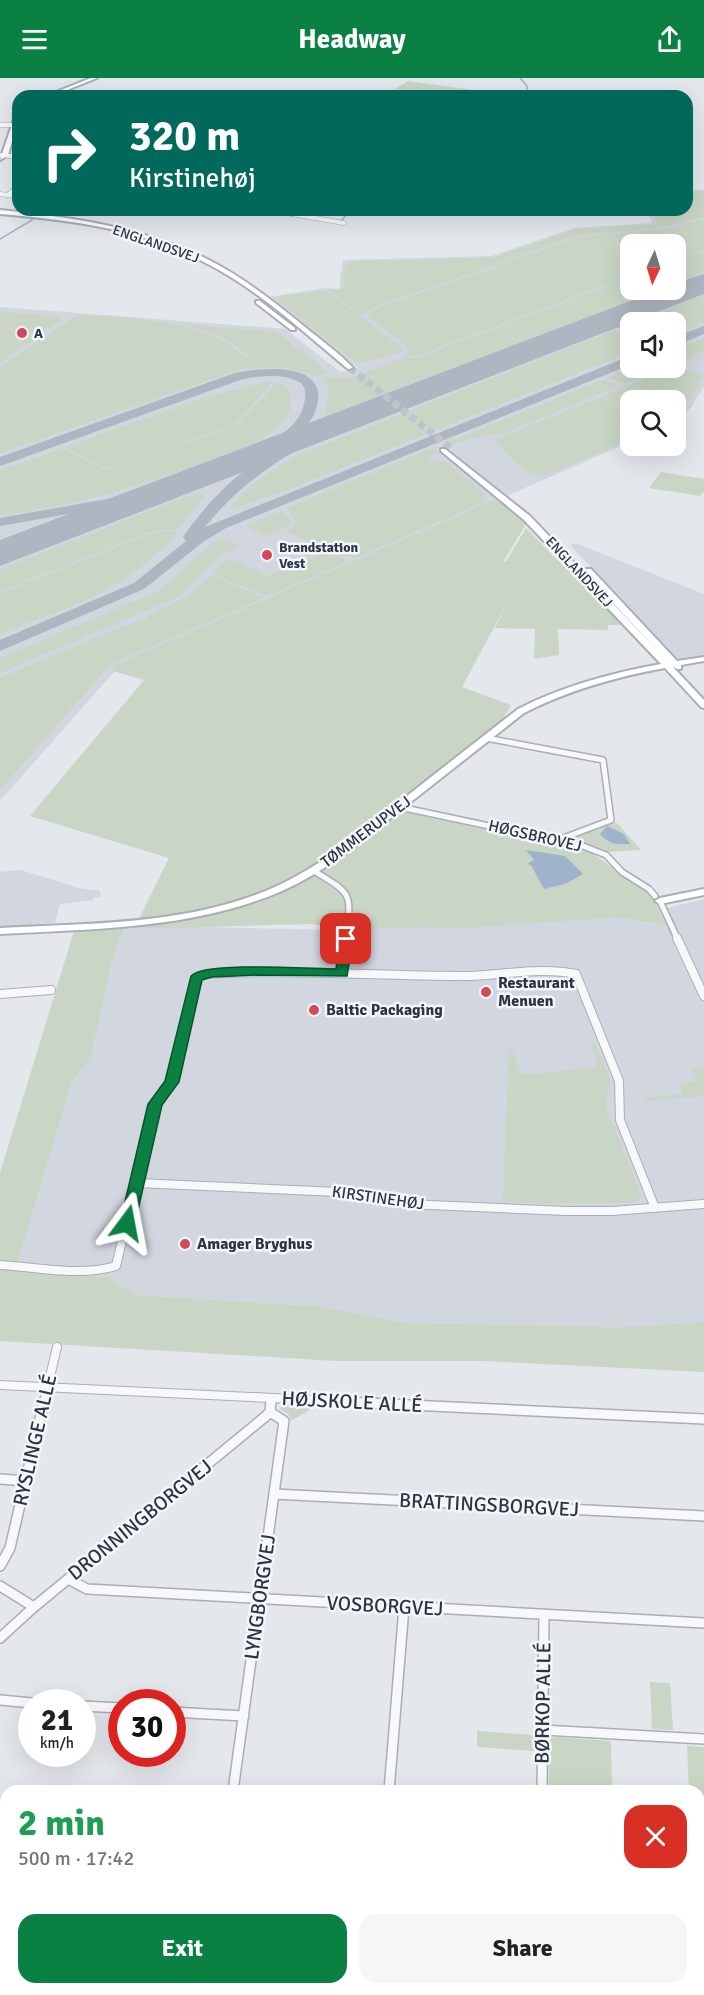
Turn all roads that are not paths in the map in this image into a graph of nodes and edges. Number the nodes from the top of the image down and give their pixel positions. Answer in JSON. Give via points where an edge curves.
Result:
{"nodes":[{"id":1,"x":94,"y":78,"type":"edge"},
{"id":2,"x":63,"y":90,"type":"edge"},
{"id":3,"x":12,"y":130,"type":"edge"},
{"id":4,"x":2,"y":156,"type":"edge"},
{"id":5,"x":12,"y":191,"type":"edge"},
{"id":6,"x":0,"y":194,"type":"edge"},
{"id":7,"x":7,"y":195,"type":"junction"},
{"id":8,"x":12,"y":195,"type":"edge"},
{"id":9,"x":20,"y":216,"type":"edge"},
{"id":10,"x":24,"y":216,"type":"edge"},
{"id":11,"x":303,"y":216,"type":"edge"},
{"id":12,"x":344,"y":223,"type":"dead end"},
{"id":13,"x":350,"y":368,"type":"tunnel mouth"},
{"id":14,"x":342,"y":369,"type":"tunnel mouth"},
{"id":15,"x":448,"y":449,"type":"tunnel mouth"},
{"id":16,"x":704,"y":659,"type":"edge"},
{"id":17,"x":670,"y":664,"type":"junction"},
{"id":18,"x":704,"y":696,"type":"edge"},
{"id":19,"x":704,"y":705,"type":"edge"},
{"id":20,"x":486,"y":738,"type":"junction"},
{"id":21,"x":400,"y":807,"type":"junction"},
{"id":22,"x":558,"y":840,"type":"junction"},
{"id":23,"x":314,"y":871,"type":"junction"},
{"id":24,"x":704,"y":892,"type":"edge"},
{"id":25,"x":658,"y":899,"type":"junction"},
{"id":26,"x":0,"y":931,"type":"edge"},
{"id":27,"x":342,"y":974,"type":"junction"},
{"id":28,"x":51,"y":990,"type":"dead end"},
{"id":29,"x":0,"y":994,"type":"edge"},
{"id":30,"x":704,"y":996,"type":"edge"},
{"id":31,"x":137,"y":1183,"type":"junction"},
{"id":32,"x":704,"y":1204,"type":"edge"},
{"id":33,"x":655,"y":1208,"type":"junction"},
{"id":34,"x":0,"y":1265,"type":"edge"},
{"id":35,"x":57,"y":1347,"type":"dead end"},
{"id":36,"x":0,"y":1385,"type":"edge"},
{"id":37,"x":48,"y":1388,"type":"junction"},
{"id":38,"x":271,"y":1398,"type":"junction"},
{"id":39,"x":270,"y":1412,"type":"junction"},
{"id":40,"x":704,"y":1419,"type":"edge"},
{"id":41,"x":0,"y":1479,"type":"edge"},
{"id":42,"x":26,"y":1481,"type":"junction"},
{"id":43,"x":274,"y":1494,"type":"junction"},
{"id":44,"x":704,"y":1516,"type":"edge"},
{"id":45,"x":0,"y":1566,"type":"edge"},
{"id":46,"x":68,"y":1579,"type":"junction"},
{"id":47,"x":0,"y":1586,"type":"edge"},
{"id":48,"x":260,"y":1598,"type":"junction"},
{"id":49,"x":34,"y":1606,"type":"junction"},
{"id":50,"x":404,"y":1607,"type":"junction"},
{"id":51,"x":544,"y":1615,"type":"junction"},
{"id":52,"x":704,"y":1623,"type":"edge"},
{"id":53,"x":0,"y":1638,"type":"edge"},
{"id":54,"x":0,"y":1700,"type":"edge"},
{"id":55,"x":18,"y":1701,"type":"edge"},
{"id":56,"x":186,"y":1713,"type":"edge"},
{"id":57,"x":244,"y":1716,"type":"junction"},
{"id":58,"x":543,"y":1730,"type":"junction"},
{"id":59,"x":704,"y":1739,"type":"edge"},
{"id":60,"x":234,"y":1785,"type":"edge"},
{"id":61,"x":389,"y":1785,"type":"edge"},
{"id":62,"x":542,"y":1785,"type":"edge"}],
"edges":[{"from":1,"to":2,"type":"main road"},
{"from":3,"to":4,"type":"main road"},
{"from":5,"to":7,"type":"street"},
{"from":6,"to":7,"type":"street"},
{"from":7,"to":8,"type":"street"},
{"from":9,"to":14,"type":"main road","name":"ENGLANDSVEJ","via":[[130,238],[196,262],[266,307]]},
{"from":10,"to":13,"type":"main road","name":"ENGLANDSVEJ","via":[[102,226],[161,242],[204,260],[276,305]]},
{"from":11,"to":12,"type":"street"},
{"from":15,"to":17,"type":"main road","name":"ENGLANDSVEJ","via":[[552,534]]},
{"from":16,"to":17,"type":"main road","name":"TØMMERUPVEJ"},
{"from":17,"to":18,"type":"main road","name":"ENGLANDSVEJ"},
{"from":17,"to":19,"type":"main road","name":"ENGLANDSVEJ"},
{"from":17,"to":20,"type":"main road","name":"TØMMERUPVEJ","via":[[590,682],[544,698]]},
{"from":20,"to":21,"type":"main road","name":"TØMMERUPVEJ"},
{"from":20,"to":22,"type":"street","via":[[603,760],[611,820]]},
{"from":21,"to":22,"type":"street","name":"HØGSBROVEJ"},
{"from":21,"to":23,"type":"main road","name":"TØMMERUPVEJ"},
{"from":22,"to":25,"type":"street","name":"HØGSBROVEJ","via":[[606,855]]},
{"from":23,"to":26,"type":"main road","name":"TØMMERUPVEJ","via":[[237,902],[176,917]]},
{"from":23,"to":27,"type":"street","via":[[336,882],[348,896]]},
{"from":24,"to":25,"type":"main road"},
{"from":25,"to":30,"type":"street"},
{"from":27,"to":31,"type":"street","via":[[257,971],[212,973],[196,979],[172,1082],[155,1104]]},
{"from":27,"to":33,"type":"street","via":[[470,976],[558,970],[576,974],[619,1081],[620,1120]]},
{"from":28,"to":29,"type":"street"},
{"from":31,"to":33,"type":"street","name":"KIRSTINEHØJ","via":[[360,1193],[415,1205],[566,1211]]},
{"from":31,"to":34,"type":"street","via":[[116,1266],[94,1270]]},
{"from":32,"to":33,"type":"street","name":"KIRSTINEHØJ"},
{"from":35,"to":37,"type":"street","name":"RYSLINGE ALLÉ"},
{"from":36,"to":37,"type":"street","name":"HØJSKOLE ALLÉ"},
{"from":37,"to":38,"type":"street","name":"HØJSKOLE ALLÉ"},
{"from":37,"to":42,"type":"street","name":"RYSLINGE ALLÉ"},
{"from":38,"to":39,"type":"street"},
{"from":38,"to":40,"type":"street","name":"HØJSKOLE ALLÉ"},
{"from":39,"to":43,"type":"street","name":"LYNGBORGVEJ","via":[[284,1419]]},
{"from":39,"to":46,"type":"street","name":"DRONNINGBORGVEJ"},
{"from":41,"to":42,"type":"street"},
{"from":42,"to":45,"type":"street","name":"RYSLINGE ALLÉ","via":[[10,1548]]},
{"from":43,"to":44,"type":"street","name":"BRATTINGSBORGVEJ"},
{"from":43,"to":48,"type":"street","name":"LYNGBORGVEJ"},
{"from":46,"to":48,"type":"street","name":"VOSBORGVEJ","via":[[87,1589]]},
{"from":46,"to":49,"type":"street","name":"DRONNINGBORGVEJ"},
{"from":47,"to":49,"type":"street"},
{"from":48,"to":50,"type":"street","name":"VOSBORGVEJ"},
{"from":48,"to":57,"type":"street","name":"LYNGBORGVEJ"},
{"from":49,"to":53,"type":"street","name":"DRONNINGBORGVEJ"},
{"from":50,"to":51,"type":"street","name":"VOSBORGVEJ"},
{"from":50,"to":61,"type":"street"},
{"from":51,"to":52,"type":"street","name":"VOSBORGVEJ"},
{"from":51,"to":58,"type":"street","name":"BØRKOP ALLÉ"},
{"from":54,"to":55,"type":"street"},
{"from":56,"to":57,"type":"street"},
{"from":57,"to":60,"type":"street","name":"LYNGBORGVEJ"},
{"from":58,"to":59,"type":"street"},
{"from":58,"to":62,"type":"street","name":"BØRKOP ALLÉ"}]}
